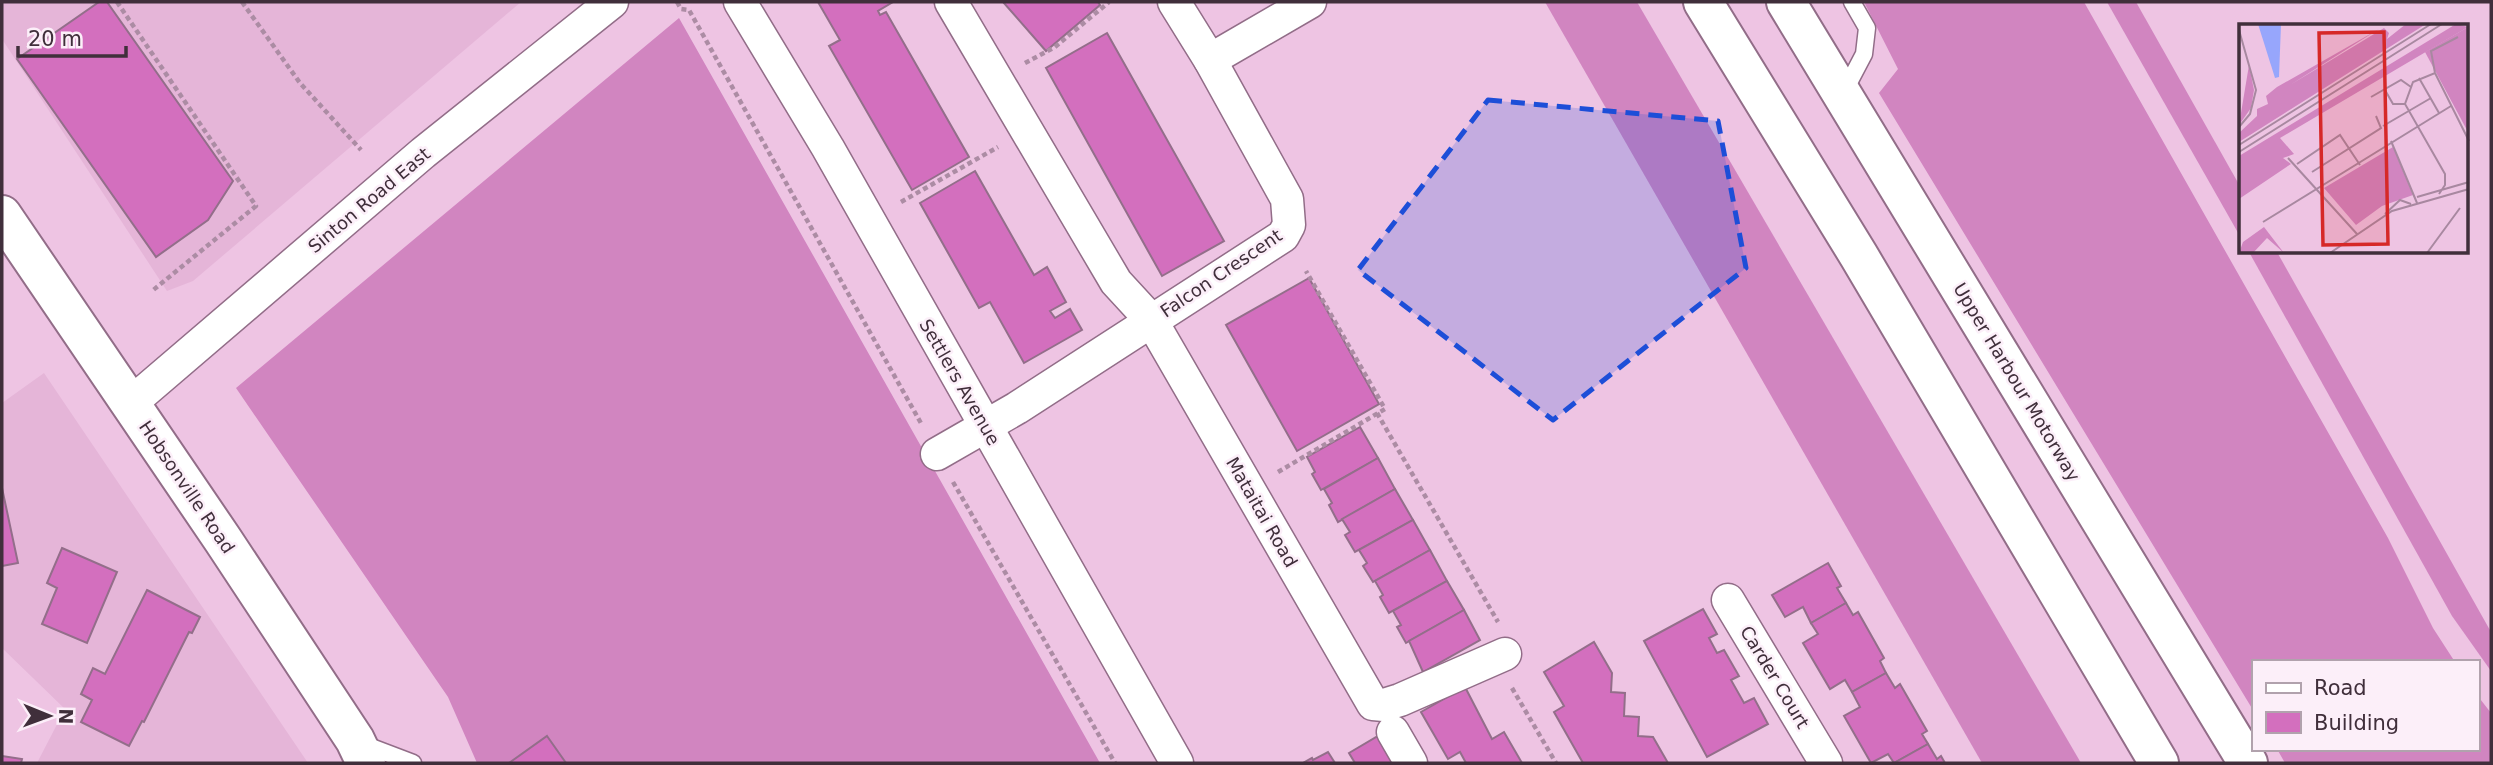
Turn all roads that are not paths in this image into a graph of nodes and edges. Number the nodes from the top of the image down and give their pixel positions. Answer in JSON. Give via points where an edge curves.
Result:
{"nodes":[{"id":1,"x":612,"y":2,"type":"edge"},
{"id":2,"x":740,"y":2,"type":"edge"},
{"id":3,"x":951,"y":2,"type":"edge"},
{"id":4,"x":1174,"y":2,"type":"edge"},
{"id":5,"x":1310,"y":2,"type":"edge"},
{"id":6,"x":1703,"y":2,"type":"edge"},
{"id":7,"x":1786,"y":2,"type":"edge"},
{"id":8,"x":1852,"y":2,"type":"edge"},
{"id":9,"x":1210,"y":60,"type":"junction"},
{"id":10,"x":1843,"y":95,"type":"junction"},
{"id":11,"x":2,"y":215,"type":"edge"},
{"id":12,"x":1151,"y":320,"type":"junction"},
{"id":13,"x":131,"y":403,"type":"junction"},
{"id":14,"x":985,"y":425,"type":"junction"},
{"id":15,"x":938,"y":455,"type":"road end"},
{"id":16,"x":1728,"y":600,"type":"dead end"},
{"id":17,"x":1506,"y":656,"type":"road end"},
{"id":18,"x":1393,"y":732,"type":"dead end"},
{"id":19,"x":360,"y":752,"type":"edge"},
{"id":20,"x":1818,"y":760,"type":"edge"},
{"id":21,"x":413,"y":763,"type":"edge"},
{"id":22,"x":1177,"y":763,"type":"edge"},
{"id":23,"x":1412,"y":763,"type":"edge"},
{"id":24,"x":2159,"y":763,"type":"edge"},
{"id":25,"x":2248,"y":763,"type":"edge"}],
"edges":[{"from":1,"to":13,"type":"street","name":"Sinton Road East","via":[[423,153]]},
{"from":2,"to":14,"type":"street","name":"Settlers Avenue"},
{"from":3,"to":12,"type":"street","name":"Mataitai Road","via":[[1116,282]]},
{"from":4,"to":9,"type":"street","name":"Falcon Crescent"},
{"from":5,"to":9,"type":"street"},
{"from":6,"to":24,"type":"main road"},
{"from":7,"to":10,"type":"main road","name":"Upper Harbour Motorway"},
{"from":8,"to":10,"type":"lane","via":[[1867,28],[1864,54]]},
{"from":9,"to":12,"type":"street","name":"Falcon Crescent","via":[[1287,199],[1289,225],[1283,236]]},
{"from":10,"to":25,"type":"main road","name":"Upper Harbour Motorway"},
{"from":11,"to":13,"type":"main road","name":"Hobsonville Road"},
{"from":12,"to":14,"type":"street","name":"Falcon Crescent"},
{"from":12,"to":17,"type":"street","name":"Mataitai Road","via":[[1373,704],[1400,700]]},
{"from":13,"to":19,"type":"main road","name":"Hobsonville Road"},
{"from":14,"to":15,"type":"street","name":"Falcon Crescent"},
{"from":14,"to":22,"type":"street","name":"Settlers Avenue"},
{"from":16,"to":20,"type":"street","name":"Carder Court"},
{"from":18,"to":23,"type":"street"},
{"from":19,"to":21,"type":"lane"}]}
